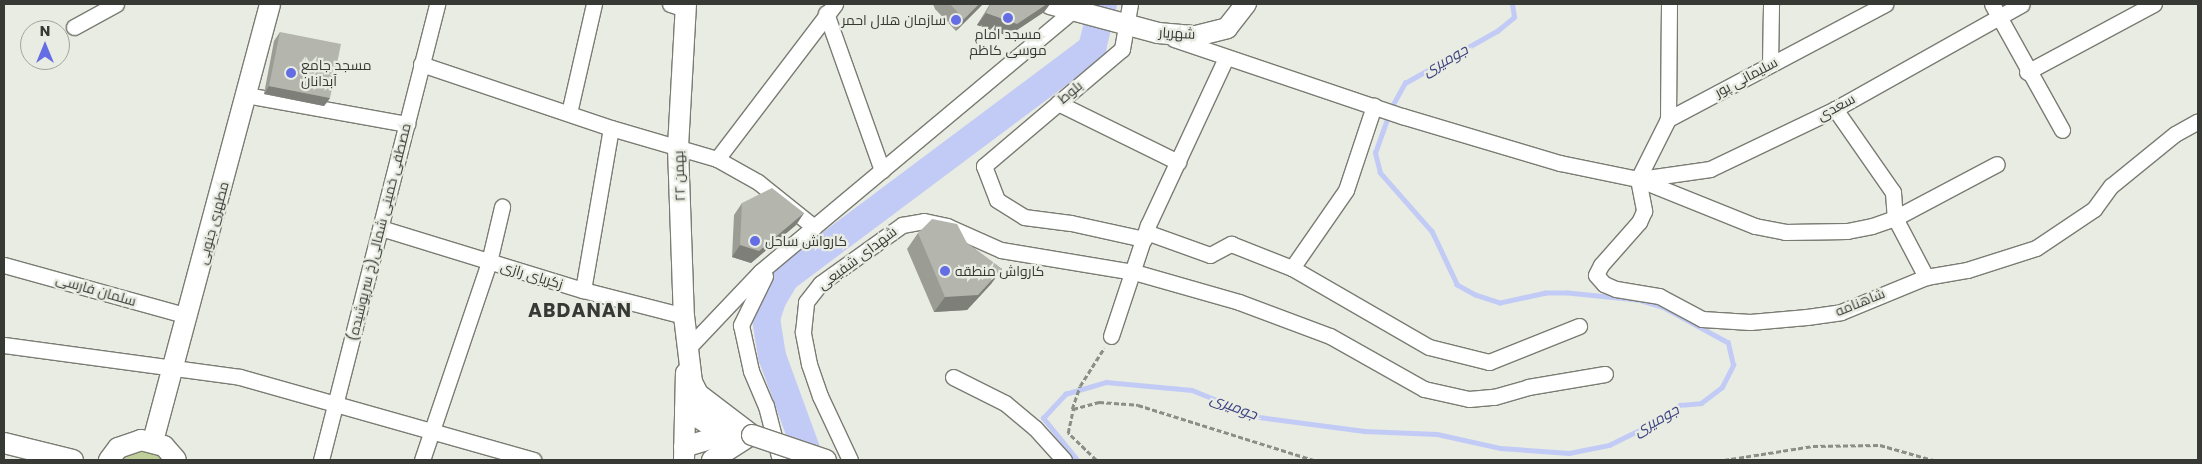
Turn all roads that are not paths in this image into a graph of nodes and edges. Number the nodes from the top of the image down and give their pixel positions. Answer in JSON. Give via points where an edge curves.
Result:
{"nodes":[{"id":1,"x":116,"y":4,"type":"edge"},
{"id":2,"x":270,"y":4,"type":"edge"},
{"id":3,"x":436,"y":4,"type":"edge"},
{"id":4,"x":594,"y":4,"type":"edge"},
{"id":5,"x":1050,"y":4,"type":"edge"},
{"id":6,"x":1130,"y":4,"type":"edge"},
{"id":7,"x":1246,"y":4,"type":"edge"},
{"id":8,"x":1669,"y":4,"type":"edge"},
{"id":9,"x":1771,"y":4,"type":"edge"},
{"id":10,"x":1885,"y":4,"type":"edge"},
{"id":11,"x":2022,"y":4,"type":"edge"},
{"id":12,"x":2154,"y":4,"type":"edge"},
{"id":13,"x":680,"y":6,"type":"edge"},
{"id":14,"x":831,"y":8,"type":"edge"},
{"id":15,"x":1077,"y":10,"type":"edge"},
{"id":16,"x":1996,"y":10,"type":"edge"},
{"id":17,"x":1127,"y":26,"type":"junction"},
{"id":18,"x":74,"y":27,"type":"dead end"},
{"id":19,"x":1158,"y":33,"type":"junction"},
{"id":20,"x":1226,"y":58,"type":"junction"},
{"id":21,"x":421,"y":64,"type":"junction"},
{"id":22,"x":1770,"y":64,"type":"junction"},
{"id":23,"x":2027,"y":72,"type":"junction"},
{"id":24,"x":246,"y":95,"type":"junction"},
{"id":25,"x":1058,"y":103,"type":"junction"},
{"id":26,"x":1369,"y":104,"type":"junction"},
{"id":27,"x":1835,"y":109,"type":"junction"},
{"id":28,"x":569,"y":113,"type":"junction"},
{"id":29,"x":1668,"y":119,"type":"junction"},
{"id":30,"x":2198,"y":121,"type":"edge"},
{"id":31,"x":407,"y":124,"type":"junction"},
{"id":32,"x":611,"y":128,"type":"junction"},
{"id":33,"x":2062,"y":130,"type":"dead end"},
{"id":34,"x":678,"y":148,"type":"junction"},
{"id":35,"x":717,"y":159,"type":"junction"},
{"id":36,"x":1178,"y":162,"type":"junction"},
{"id":37,"x":1997,"y":164,"type":"dead end"},
{"id":38,"x":882,"y":170,"type":"junction"},
{"id":39,"x":1638,"y":179,"type":"junction"},
{"id":40,"x":502,"y":207,"type":"dead end"},
{"id":41,"x":1895,"y":218,"type":"junction"},
{"id":42,"x":814,"y":227,"type":"junction"},
{"id":43,"x":381,"y":228,"type":"junction"},
{"id":44,"x":1144,"y":240,"type":"junction"},
{"id":45,"x":774,"y":260,"type":"junction"},
{"id":46,"x":489,"y":262,"type":"junction"},
{"id":47,"x":4,"y":265,"type":"edge"},
{"id":48,"x":1292,"y":268,"type":"junction"},
{"id":49,"x":1134,"y":272,"type":"junction"},
{"id":50,"x":1926,"y":277,"type":"junction"},
{"id":51,"x":583,"y":290,"type":"junction"},
{"id":52,"x":188,"y":316,"type":"junction"},
{"id":53,"x":684,"y":316,"type":"junction"},
{"id":54,"x":1579,"y":326,"type":"dead end"},
{"id":55,"x":1111,"y":336,"type":"road end"},
{"id":56,"x":4,"y":345,"type":"edge"},
{"id":57,"x":687,"y":349,"type":"junction"},
{"id":58,"x":174,"y":366,"type":"junction"},
{"id":59,"x":1605,"y":374,"type":"dead end"},
{"id":60,"x":954,"y":377,"type":"dead end"},
{"id":61,"x":336,"y":404,"type":"junction"},
{"id":62,"x":686,"y":410,"type":"junction"},
{"id":63,"x":433,"y":430,"type":"junction"},
{"id":64,"x":752,"y":435,"type":"junction"},
{"id":65,"x":153,"y":441,"type":"junction"},
{"id":66,"x":4,"y":443,"type":"edge"},
{"id":67,"x":684,"y":454,"type":"edge"},
{"id":68,"x":1063,"y":459,"type":"edge"},
{"id":69,"x":73,"y":460,"type":"edge"},
{"id":70,"x":108,"y":460,"type":"edge"},
{"id":71,"x":176,"y":460,"type":"edge"},
{"id":72,"x":321,"y":460,"type":"edge"},
{"id":73,"x":422,"y":460,"type":"edge"},
{"id":74,"x":534,"y":460,"type":"edge"},
{"id":75,"x":712,"y":460,"type":"edge"},
{"id":76,"x":780,"y":460,"type":"edge"},
{"id":77,"x":825,"y":460,"type":"edge"},
{"id":78,"x":850,"y":460,"type":"edge"}],
"edges":[{"from":1,"to":18,"type":"street"},
{"from":2,"to":24,"type":"main road","name":"مطهری جنوبی"},
{"from":3,"to":21,"type":"street","name":"مصطفی خمینی شمالی(خ سرپوشیده)"},
{"from":4,"to":28,"type":"street"},
{"from":5,"to":15,"type":"main road","name":"شهریار"},
{"from":6,"to":17,"type":"street","name":"بلوط"},
{"from":7,"to":19,"type":"main road","name":"شهریار","via":[[1227,28],[1196,36]]},
{"from":8,"to":29,"type":"street"},
{"from":9,"to":22,"type":"street"},
{"from":10,"to":22,"type":"street","name":"سلیمانی پور"},
{"from":11,"to":16,"type":"street","name":"سعدی"},
{"from":12,"to":23,"type":"street"},
{"from":13,"to":34,"type":"main road","name":"۲۲ بهمن"},
{"from":14,"to":35,"type":"street"},
{"from":14,"to":38,"type":"street"},
{"from":15,"to":17,"type":"main road","name":"شهریار"},
{"from":15,"to":38,"type":"street"},
{"from":16,"to":23,"type":"street"},
{"from":16,"to":27,"type":"street","name":"سعدی"},
{"from":17,"to":19,"type":"main road","name":"شهریار"},
{"from":17,"to":25,"type":"street","name":"بلوط","via":[[1122,49]]},
{"from":19,"to":20,"type":"street"},
{"from":20,"to":26,"type":"street"},
{"from":20,"to":36,"type":"street"},
{"from":21,"to":28,"type":"street"},
{"from":21,"to":31,"type":"street","name":"مصطفی خمینی شمالی(خ سرپوشیده)"},
{"from":22,"to":29,"type":"street","name":"سلیمانی پور"},
{"from":23,"to":33,"type":"street"},
{"from":24,"to":31,"type":"street"},
{"from":24,"to":52,"type":"main road","name":"مطهری جنوبی"},
{"from":25,"to":36,"type":"street"},
{"from":25,"to":44,"type":"street","name":"بلوط","via":[[984,166],[998,200],[1024,218],[1071,223]]},
{"from":26,"to":39,"type":"street","via":[[1560,163]]},
{"from":26,"to":48,"type":"street","via":[[1346,190]]},
{"from":27,"to":39,"type":"street","name":"سعدی","via":[[1710,169]]},
{"from":27,"to":41,"type":"street","via":[[1893,192]]},
{"from":28,"to":32,"type":"street"},
{"from":29,"to":39,"type":"street"},
{"from":30,"to":50,"type":"street","name":"شاهنامه","via":[[2175,134],[2111,186],[2094,209],[2052,240],[2027,252],[1967,270]]},
{"from":31,"to":43,"type":"street","name":"مصطفی خمینی شمالی(خ سرپوشیده)"},
{"from":32,"to":34,"type":"street"},
{"from":32,"to":51,"type":"street"},
{"from":34,"to":35,"type":"street"},
{"from":34,"to":53,"type":"main road","name":"۲۲ بهمن"},
{"from":35,"to":42,"type":"street","via":[[758,182]]},
{"from":36,"to":44,"type":"street"},
{"from":37,"to":41,"type":"street"},
{"from":38,"to":42,"type":"street"},
{"from":39,"to":41,"type":"street","via":[[1755,226],[1785,232],[1847,231]]},
{"from":39,"to":50,"type":"street","name":"شاهنامه","via":[[1644,211],[1596,275],[1616,289],[1659,296],[1702,319],[1750,322],[1840,312]]},
{"from":40,"to":46,"type":"street"},
{"from":41,"to":50,"type":"street"},
{"from":42,"to":45,"type":"street"},
{"from":43,"to":46,"type":"street","name":"زکریای رازی"},
{"from":43,"to":61,"type":"street","name":"مصطفی خمینی شمالی(خ سرپوشیده)"},
{"from":44,"to":48,"type":"street","via":[[1210,255],[1231,244]]},
{"from":44,"to":49,"type":"street"},
{"from":45,"to":57,"type":"street"},
{"from":45,"to":76,"type":"street","via":[[741,325],[751,370],[766,406]]},
{"from":46,"to":51,"type":"street","name":"زکریای رازی"},
{"from":46,"to":63,"type":"street"},
{"from":47,"to":52,"type":"street","name":"سلمان فارسی"},
{"from":48,"to":54,"type":"street","via":[[1429,347],[1488,362]]},
{"from":49,"to":55,"type":"street"},
{"from":49,"to":59,"type":"street","name":"شهدای شفیعی","via":[[1239,302],[1330,336],[1424,389],[1469,399],[1494,397],[1576,377]]},
{"from":49,"to":78,"type":"street","name":"شهدای شفیعی","via":[[1001,250],[947,226],[924,220],[902,225],[821,283],[810,294],[804,312],[803,332],[810,364],[820,396]]},
{"from":51,"to":53,"type":"street","name":"زکریای رازی"},
{"from":52,"to":58,"type":"main road","name":"مطهری جنوبی"},
{"from":53,"to":57,"type":"main road","name":"۲۲ بهمن"},
{"from":56,"to":58,"type":"street"},
{"from":57,"to":62,"type":"main road"},
{"from":57,"to":64,"type":"main road","via":[[692,382],[698,394]]},
{"from":58,"to":61,"type":"street","via":[[240,377]]},
{"from":58,"to":65,"type":"main road","name":"مطهری جنوبی"},
{"from":60,"to":68,"type":"street","via":[[1005,403],[1035,428]]},
{"from":61,"to":63,"type":"street"},
{"from":61,"to":72,"type":"street","name":"مصطفی خمینی شمالی(خ سرپوشیده)"},
{"from":62,"to":64,"type":"main road","via":[[714,428]]},
{"from":62,"to":67,"type":"main road"},
{"from":63,"to":73,"type":"street"},
{"from":63,"to":74,"type":"street"},
{"from":64,"to":67,"type":"main road","via":[[713,438]]},
{"from":64,"to":75,"type":"main road"},
{"from":64,"to":77,"type":"main road","bridge":true},
{"from":65,"to":70,"type":"main road","via":[[129,442],[118,448]]},
{"from":65,"to":71,"type":"main road","via":[[164,446]]},
{"from":66,"to":69,"type":"main road"}]}
